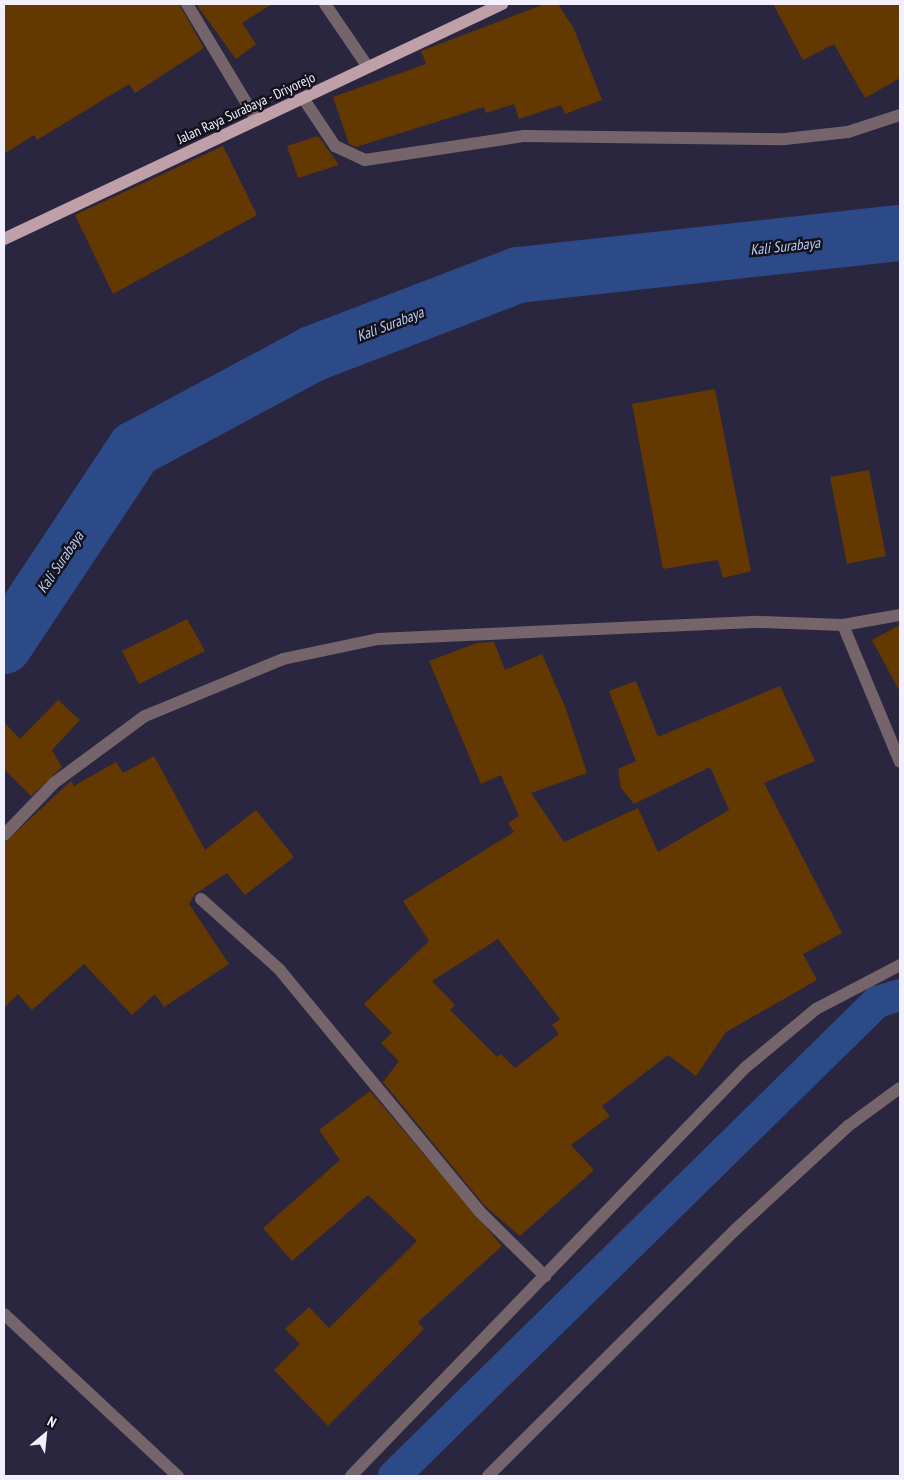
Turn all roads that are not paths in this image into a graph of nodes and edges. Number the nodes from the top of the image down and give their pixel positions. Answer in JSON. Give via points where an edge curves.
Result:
{"nodes":[{"id":1,"x":188,"y":4,"type":"edge"},
{"id":2,"x":325,"y":4,"type":"edge"},
{"id":3,"x":502,"y":4,"type":"edge"},
{"id":4,"x":368,"y":67,"type":"junction"},
{"id":5,"x":302,"y":98,"type":"junction"},
{"id":6,"x":900,"y":115,"type":"edge"},
{"id":7,"x":256,"y":119,"type":"junction"},
{"id":8,"x":4,"y":239,"type":"edge"},
{"id":9,"x":900,"y":615,"type":"edge"},
{"id":10,"x":844,"y":625,"type":"junction"},
{"id":11,"x":900,"y":762,"type":"edge"},
{"id":12,"x":4,"y":834,"type":"edge"},
{"id":13,"x":201,"y":899,"type":"dead end"},
{"id":14,"x":900,"y":965,"type":"edge"},
{"id":15,"x":900,"y":1088,"type":"edge"},
{"id":16,"x":545,"y":1276,"type":"junction"},
{"id":17,"x":4,"y":1314,"type":"edge"},
{"id":18,"x":356,"y":1475,"type":"edge"},
{"id":19,"x":178,"y":1476,"type":"edge"},
{"id":20,"x":488,"y":1476,"type":"edge"}],
"edges":[{"from":1,"to":7,"type":"street"},
{"from":2,"to":4,"type":"street"},
{"from":3,"to":4,"type":"main road","name":"Jalan Raya Surabaya - Driyorejo"},
{"from":4,"to":5,"type":"main road","name":"Jalan Raya Surabaya - Driyorejo"},
{"from":5,"to":6,"type":"street","via":[[335,146],[365,160],[524,136],[786,139],[848,132]]},
{"from":5,"to":7,"type":"main road","name":"Jalan Raya Surabaya - Driyorejo"},
{"from":7,"to":8,"type":"main road","name":"Jalan Raya Surabaya - Driyorejo"},
{"from":9,"to":10,"type":"street"},
{"from":10,"to":11,"type":"street"},
{"from":10,"to":12,"type":"street","via":[[759,622],[378,639],[282,659],[145,716],[54,784]]},
{"from":13,"to":16,"type":"street","via":[[279,969],[479,1211]]},
{"from":14,"to":16,"type":"street","via":[[816,1009],[746,1067]]},
{"from":15,"to":20,"type":"street","via":[[848,1126],[735,1230]]},
{"from":16,"to":18,"type":"street"},
{"from":17,"to":19,"type":"street"}]}
